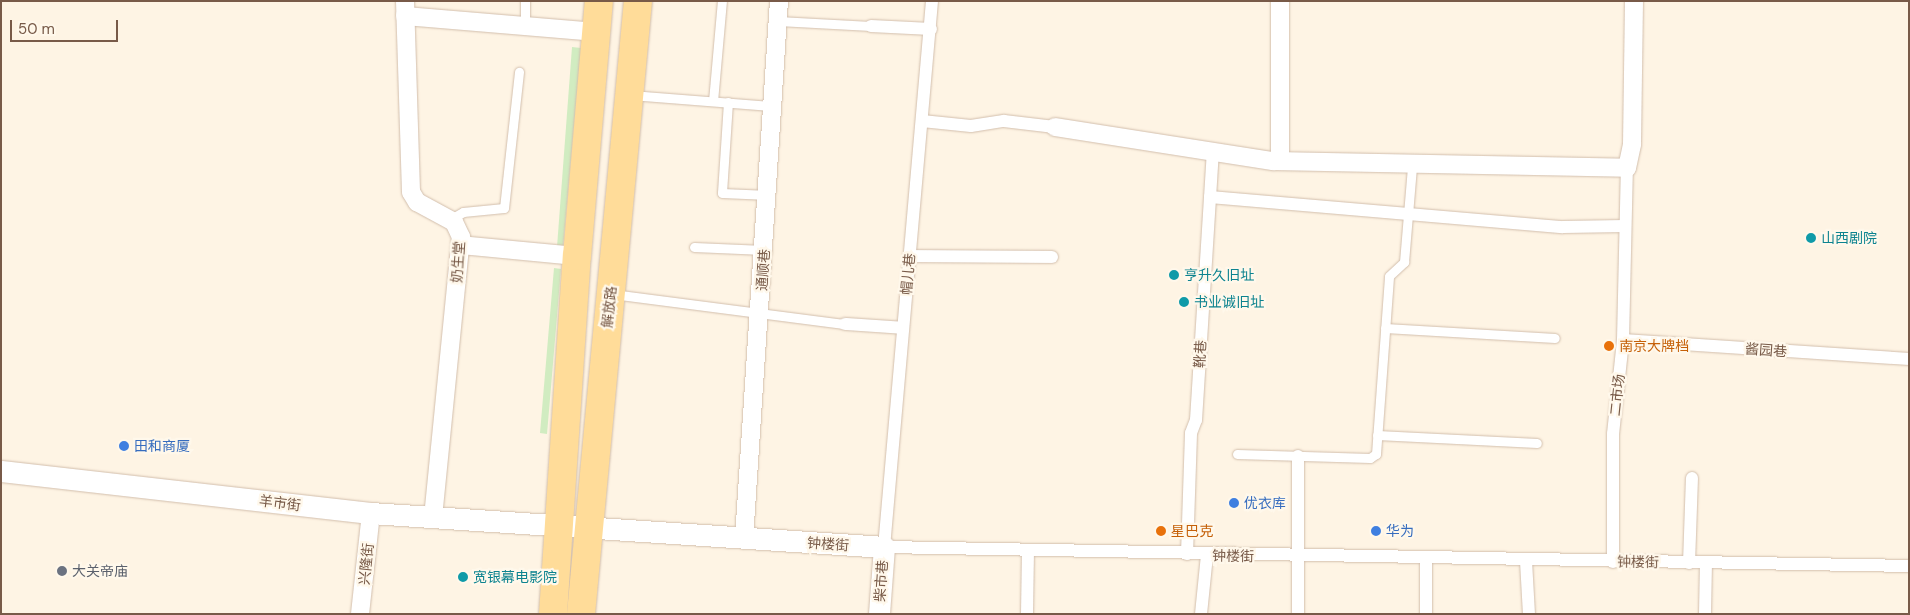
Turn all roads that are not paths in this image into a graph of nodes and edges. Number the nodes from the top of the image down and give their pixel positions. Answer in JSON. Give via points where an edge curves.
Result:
{"nodes":[{"id":1,"x":525,"y":1,"type":"edge"},
{"id":2,"x":599,"y":1,"type":"edge"},
{"id":3,"x":638,"y":1,"type":"edge"},
{"id":4,"x":722,"y":1,"type":"edge"},
{"id":5,"x":779,"y":1,"type":"edge"},
{"id":6,"x":932,"y":1,"type":"edge"},
{"id":7,"x":1272,"y":1,"type":"edge"},
{"id":8,"x":1280,"y":1,"type":"edge"},
{"id":9,"x":1634,"y":1,"type":"edge"},
{"id":10,"x":405,"y":8,"type":"edge"},
{"id":11,"x":778,"y":21,"type":"junction"},
{"id":12,"x":871,"y":26,"type":"joint"},
{"id":13,"x":525,"y":28,"type":"junction"},
{"id":14,"x":931,"y":29,"type":"junction"},
{"id":15,"x":596,"y":32,"type":"junction"},
{"id":16,"x":519,"y":72,"type":"dead end"},
{"id":17,"x":629,"y":95,"type":"junction"},
{"id":18,"x":713,"y":101,"type":"junction"},
{"id":19,"x":728,"y":102,"type":"junction"},
{"id":20,"x":773,"y":106,"type":"junction"},
{"id":21,"x":922,"y":122,"type":"junction"},
{"id":22,"x":1055,"y":128,"type":"joint"},
{"id":23,"x":1213,"y":152,"type":"junction"},
{"id":24,"x":1276,"y":161,"type":"junction"},
{"id":25,"x":1412,"y":166,"type":"junction"},
{"id":26,"x":1627,"y":168,"type":"junction"},
{"id":27,"x":769,"y":195,"type":"junction"},
{"id":28,"x":1210,"y":196,"type":"junction"},
{"id":29,"x":1408,"y":211,"type":"junction"},
{"id":30,"x":451,"y":219,"type":"junction"},
{"id":31,"x":1626,"y":226,"type":"junction"},
{"id":32,"x":460,"y":245,"type":"junction"},
{"id":33,"x":694,"y":247,"type":"dead end"},
{"id":34,"x":764,"y":250,"type":"junction"},
{"id":35,"x":577,"y":256,"type":"junction"},
{"id":36,"x":909,"y":256,"type":"junction"},
{"id":37,"x":1052,"y":257,"type":"dead end"},
{"id":38,"x":610,"y":294,"type":"junction"},
{"id":39,"x":760,"y":316,"type":"junction"},
{"id":40,"x":845,"y":324,"type":"joint"},
{"id":41,"x":903,"y":328,"type":"junction"},
{"id":42,"x":1386,"y":328,"type":"junction"},
{"id":43,"x":1555,"y":338,"type":"dead end"},
{"id":44,"x":1623,"y":340,"type":"junction"},
{"id":45,"x":1909,"y":359,"type":"edge"},
{"id":46,"x":1377,"y":435,"type":"junction"},
{"id":47,"x":1537,"y":443,"type":"dead end"},
{"id":48,"x":1237,"y":454,"type":"dead end"},
{"id":49,"x":1298,"y":456,"type":"junction"},
{"id":50,"x":1,"y":471,"type":"edge"},
{"id":51,"x":1692,"y":478,"type":"dead end"},
{"id":52,"x":371,"y":513,"type":"junction"},
{"id":53,"x":434,"y":518,"type":"junction"},
{"id":54,"x":559,"y":526,"type":"junction"},
{"id":55,"x":588,"y":527,"type":"junction"},
{"id":56,"x":744,"y":539,"type":"junction"},
{"id":57,"x":884,"y":548,"type":"junction"},
{"id":58,"x":1028,"y":551,"type":"junction"},
{"id":59,"x":1187,"y":554,"type":"junction"},
{"id":60,"x":1207,"y":555,"type":"junction"},
{"id":61,"x":1299,"y":557,"type":"junction"},
{"id":62,"x":1426,"y":560,"type":"junction"},
{"id":63,"x":1526,"y":561,"type":"junction"},
{"id":64,"x":1612,"y":562,"type":"junction"},
{"id":65,"x":1689,"y":563,"type":"junction"},
{"id":66,"x":1706,"y":563,"type":"junction"},
{"id":67,"x":1909,"y":566,"type":"edge"},
{"id":68,"x":360,"y":614,"type":"edge"},
{"id":69,"x":553,"y":614,"type":"edge"},
{"id":70,"x":581,"y":614,"type":"edge"},
{"id":71,"x":879,"y":614,"type":"edge"},
{"id":72,"x":1027,"y":614,"type":"edge"},
{"id":73,"x":1201,"y":614,"type":"edge"},
{"id":74,"x":1298,"y":614,"type":"edge"},
{"id":75,"x":1426,"y":614,"type":"edge"},
{"id":76,"x":1530,"y":614,"type":"edge"},
{"id":77,"x":1705,"y":614,"type":"edge"}],
"edges":[{"from":1,"to":13,"type":"lane"},
{"from":2,"to":15,"type":"main road"},
{"from":3,"to":17,"type":"main road","name":"解放路"},
{"from":4,"to":18,"type":"lane"},
{"from":5,"to":11,"type":"street","name":"通顺巷"},
{"from":6,"to":14,"type":"street","name":"帽儿巷"},
{"from":7,"to":24,"type":"street"},
{"from":8,"to":24,"type":"street"},
{"from":9,"to":26,"type":"street","via":[[1632,144]]},
{"from":10,"to":13,"type":"street"},
{"from":10,"to":30,"type":"street","via":[[411,192],[417,202]]},
{"from":11,"to":12,"type":"lane"},
{"from":11,"to":20,"type":"street","name":"通顺巷"},
{"from":12,"to":14,"type":"street"},
{"from":13,"to":15,"type":"street"},
{"from":14,"to":21,"type":"street","name":"帽儿巷"},
{"from":15,"to":35,"type":"main road"},
{"from":16,"to":30,"type":"lane","via":[[504,208],[463,212]]},
{"from":17,"to":18,"type":"lane"},
{"from":17,"to":38,"type":"main road","name":"解放路"},
{"from":18,"to":19,"type":"lane"},
{"from":19,"to":20,"type":"lane"},
{"from":19,"to":27,"type":"lane","via":[[722,193]]},
{"from":20,"to":27,"type":"street","name":"通顺巷"},
{"from":21,"to":22,"type":"street","via":[[971,126],[1004,121]]},
{"from":21,"to":36,"type":"street","name":"帽儿巷"},
{"from":22,"to":23,"type":"street"},
{"from":23,"to":24,"type":"street"},
{"from":23,"to":28,"type":"street","name":"靴巷"},
{"from":24,"to":25,"type":"street"},
{"from":25,"to":26,"type":"street"},
{"from":25,"to":29,"type":"lane"},
{"from":26,"to":31,"type":"street","name":"二市场"},
{"from":27,"to":34,"type":"street","name":"通顺巷"},
{"from":28,"to":29,"type":"street"},
{"from":28,"to":59,"type":"street","name":"靴巷","via":[[1196,420],[1191,433]]},
{"from":29,"to":31,"type":"street","via":[[1563,227]]},
{"from":29,"to":42,"type":"lane","via":[[1404,262],[1390,276]]},
{"from":30,"to":32,"type":"street","name":"奶生堂","via":[[458,228]]},
{"from":31,"to":44,"type":"street","name":"二市场"},
{"from":32,"to":35,"type":"street"},
{"from":32,"to":53,"type":"street","name":"奶生堂"},
{"from":33,"to":34,"type":"lane"},
{"from":34,"to":39,"type":"street","name":"通顺巷"},
{"from":35,"to":54,"type":"main road"},
{"from":36,"to":37,"type":"street"},
{"from":36,"to":41,"type":"street","name":"帽儿巷"},
{"from":38,"to":39,"type":"lane"},
{"from":38,"to":55,"type":"main road","name":"解放路"},
{"from":39,"to":40,"type":"lane"},
{"from":39,"to":56,"type":"street","name":"通顺巷"},
{"from":40,"to":41,"type":"street"},
{"from":41,"to":57,"type":"street","name":"帽儿巷"},
{"from":42,"to":43,"type":"lane"},
{"from":42,"to":46,"type":"lane"},
{"from":44,"to":45,"type":"street","name":"酱园巷"},
{"from":44,"to":64,"type":"street","name":"二市场","via":[[1613,434]]},
{"from":46,"to":47,"type":"lane"},
{"from":46,"to":49,"type":"lane","via":[[1376,454],[1370,458]]},
{"from":48,"to":49,"type":"lane"},
{"from":49,"to":61,"type":"street"},
{"from":50,"to":52,"type":"street","name":"羊市街"},
{"from":51,"to":65,"type":"street"},
{"from":52,"to":53,"type":"street","name":"羊市街"},
{"from":52,"to":68,"type":"street","name":"兴隆街"},
{"from":53,"to":54,"type":"street","name":"羊市街"},
{"from":54,"to":55,"type":"street","name":"钟楼街"},
{"from":54,"to":69,"type":"main road"},
{"from":55,"to":56,"type":"street","name":"钟楼街"},
{"from":55,"to":70,"type":"main road","name":"解放路"},
{"from":56,"to":57,"type":"street","name":"钟楼街"},
{"from":57,"to":58,"type":"street","name":"钟楼街"},
{"from":57,"to":71,"type":"street","name":"柴市巷"},
{"from":58,"to":59,"type":"street","name":"钟楼街"},
{"from":58,"to":72,"type":"street"},
{"from":59,"to":60,"type":"street","name":"钟楼街"},
{"from":60,"to":61,"type":"street","name":"钟楼街"},
{"from":60,"to":73,"type":"street"},
{"from":61,"to":62,"type":"street","name":"钟楼街"},
{"from":61,"to":74,"type":"street"},
{"from":62,"to":63,"type":"street","name":"钟楼街"},
{"from":62,"to":75,"type":"street"},
{"from":63,"to":64,"type":"street","name":"钟楼街"},
{"from":63,"to":76,"type":"street"},
{"from":64,"to":65,"type":"street","name":"钟楼街"},
{"from":65,"to":66,"type":"street","name":"钟楼街"},
{"from":66,"to":67,"type":"street","name":"钟楼街"},
{"from":66,"to":77,"type":"street"}]}
